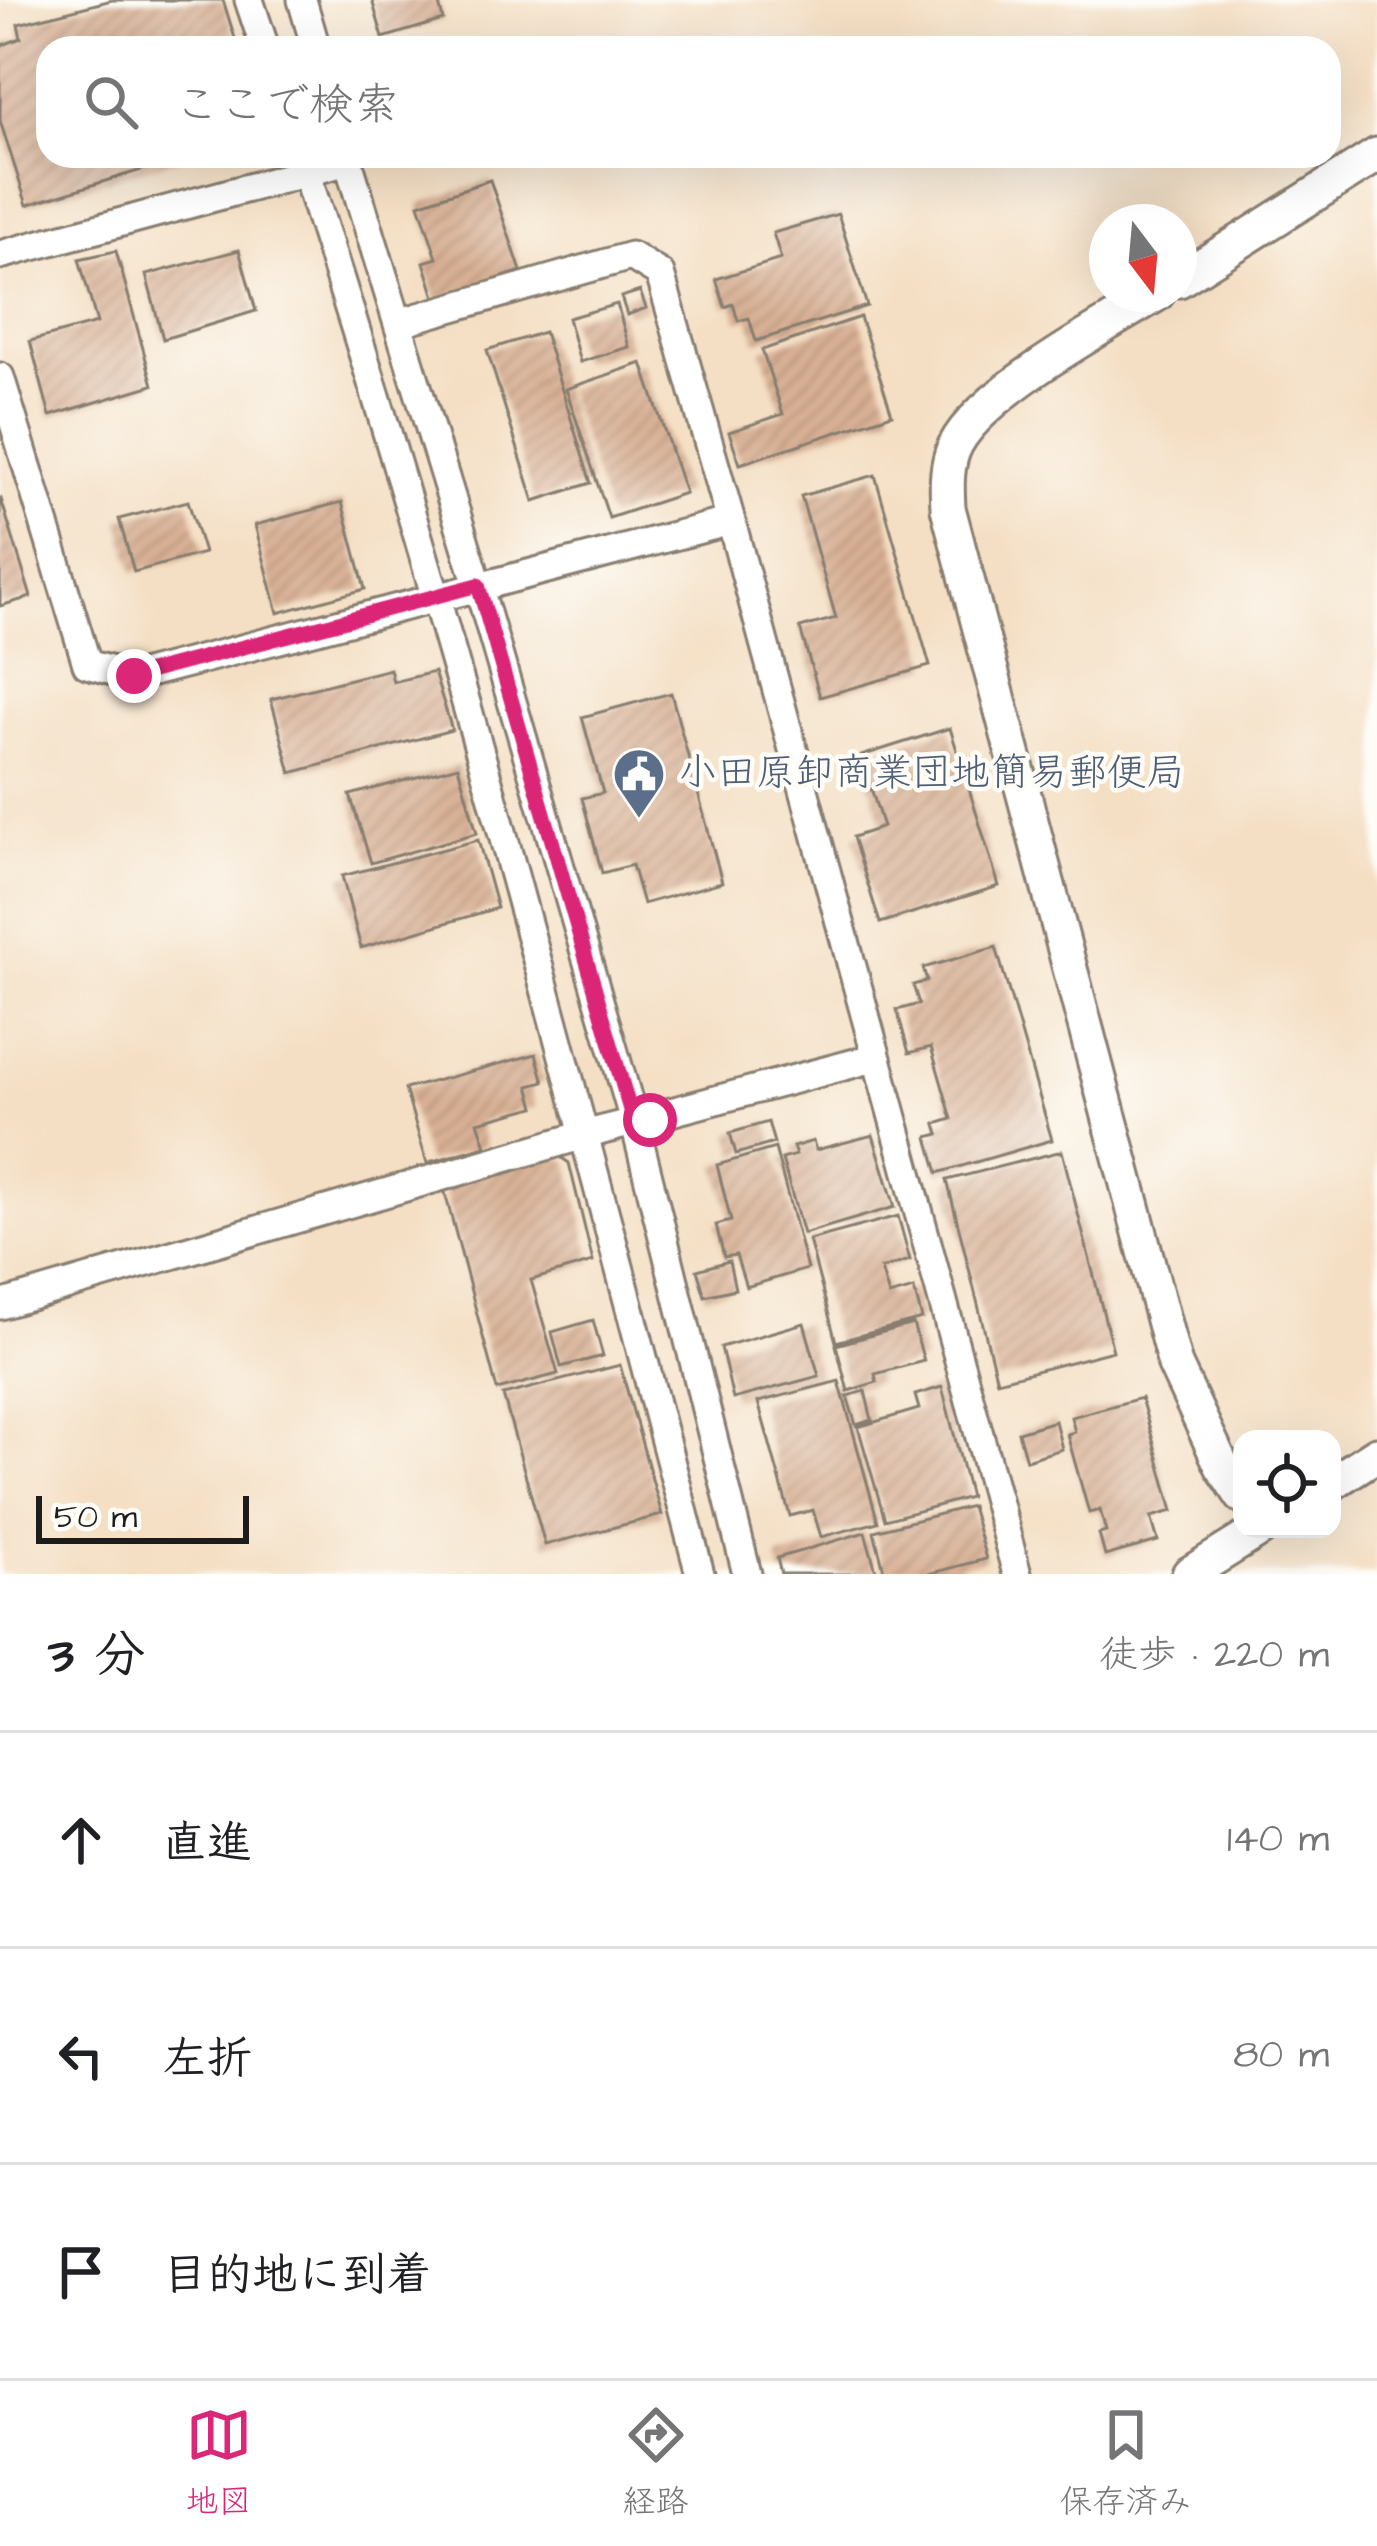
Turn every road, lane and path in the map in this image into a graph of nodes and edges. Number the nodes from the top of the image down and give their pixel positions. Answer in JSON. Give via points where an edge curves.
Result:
{"nodes":[{"id":1,"x":249,"y":0,"type":"edge"},
{"id":2,"x":302,"y":0,"type":"edge"},
{"id":3,"x":261,"y":36,"type":"edge"},
{"id":4,"x":312,"y":36,"type":"edge"},
{"id":5,"x":1377,"y":155,"type":"edge"},
{"id":6,"x":290,"y":168,"type":"edge"},
{"id":7,"x":304,"y":168,"type":"edge"},
{"id":8,"x":350,"y":168,"type":"edge"},
{"id":9,"x":0,"y":255,"type":"edge"},
{"id":10,"x":1197,"y":269,"type":"edge"},
{"id":11,"x":1128,"y":312,"type":"edge"},
{"id":12,"x":398,"y":323,"type":"junction"},
{"id":13,"x":0,"y":377,"type":"edge"},
{"id":14,"x":730,"y":521,"type":"junction"},
{"id":15,"x":478,"y":585,"type":"junction"},
{"id":16,"x":434,"y":597,"type":"junction"},
{"id":17,"x":874,"y":1058,"type":"junction"},
{"id":18,"x":634,"y":1124,"type":"junction"},
{"id":19,"x":584,"y":1135,"type":"junction"},
{"id":20,"x":0,"y":1305,"type":"edge"},
{"id":21,"x":1377,"y":1454,"type":"edge"},
{"id":22,"x":1341,"y":1477,"type":"edge"},
{"id":23,"x":1233,"y":1482,"type":"edge"},
{"id":24,"x":1248,"y":1538,"type":"edge"},
{"id":25,"x":742,"y":1573,"type":"edge"},
{"id":26,"x":700,"y":1574,"type":"edge"},
{"id":27,"x":1017,"y":1574,"type":"edge"},
{"id":28,"x":1190,"y":1574,"type":"edge"}],
"edges":[{"from":1,"to":3,"type":"street"},
{"from":2,"to":4,"type":"street"},
{"from":5,"to":10,"type":"street"},
{"from":6,"to":9,"type":"street"},
{"from":7,"to":16,"type":"street"},
{"from":8,"to":12,"type":"street"},
{"from":11,"to":23,"type":"street","via":[[1019,381],[963,431],[947,474],[948,508],[1174,1365]]},
{"from":12,"to":14,"type":"street","via":[[631,256],[660,274]]},
{"from":12,"to":15,"type":"street"},
{"from":13,"to":16,"type":"street","via":[[87,664],[134,676]]},
{"from":14,"to":15,"type":"street"},
{"from":14,"to":17,"type":"street"},
{"from":15,"to":16,"type":"street"},
{"from":15,"to":18,"type":"street"},
{"from":16,"to":19,"type":"street"},
{"from":17,"to":18,"type":"street"},
{"from":17,"to":27,"type":"street"},
{"from":18,"to":19,"type":"street"},
{"from":18,"to":25,"type":"street"},
{"from":19,"to":20,"type":"street"},
{"from":19,"to":26,"type":"street"},
{"from":21,"to":22,"type":"street"},
{"from":24,"to":28,"type":"street"}]}
